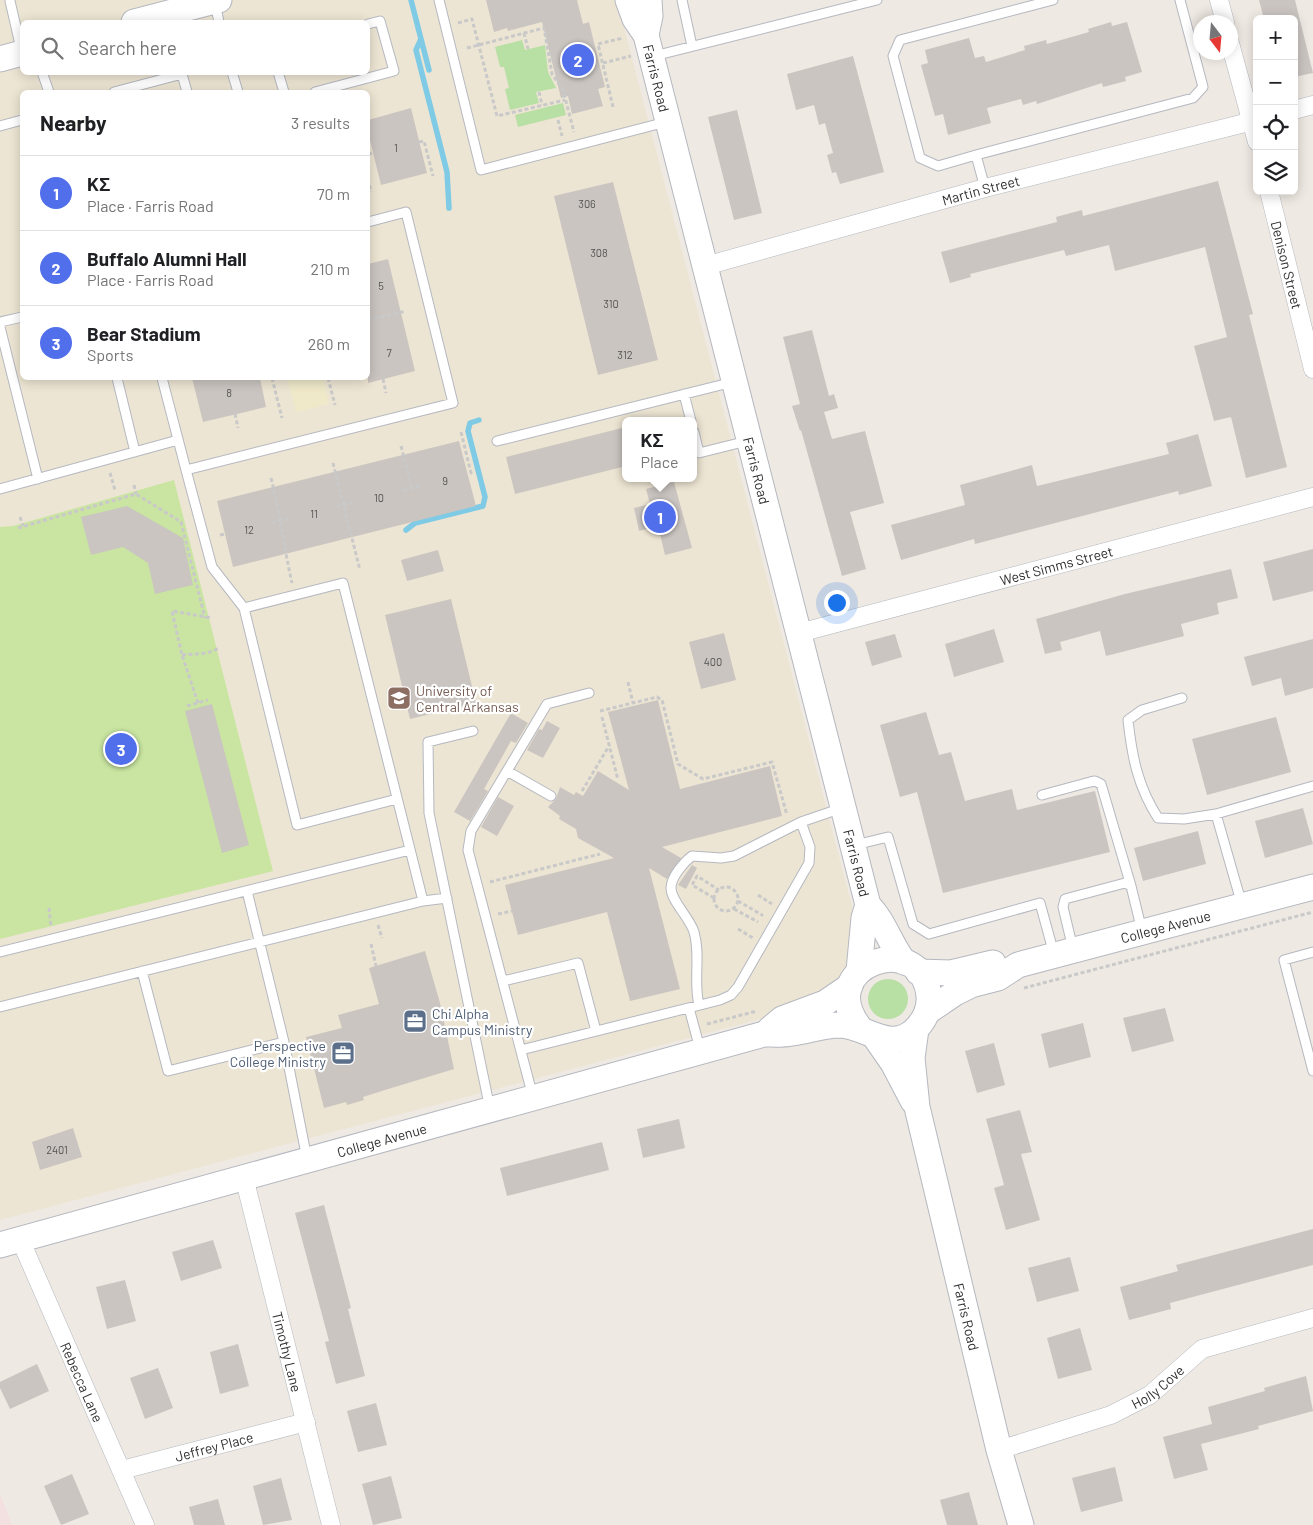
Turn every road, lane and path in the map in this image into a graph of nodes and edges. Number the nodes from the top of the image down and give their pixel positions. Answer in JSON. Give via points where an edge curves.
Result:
{"nodes":[{"id":1,"x":439,"y":0,"type":"edge"},
{"id":2,"x":628,"y":0,"type":"edge"},
{"id":3,"x":649,"y":0,"type":"edge"},
{"id":4,"x":682,"y":0,"type":"edge"},
{"id":5,"x":877,"y":0,"type":"edge"},
{"id":6,"x":1053,"y":0,"type":"edge"},
{"id":7,"x":1180,"y":0,"type":"edge"},
{"id":8,"x":1219,"y":0,"type":"edge"},
{"id":9,"x":13,"y":1,"type":"edge"},
{"id":10,"x":0,"y":4,"type":"edge"},
{"id":11,"x":216,"y":6,"type":"edge"},
{"id":12,"x":1223,"y":15,"type":"edge"},
{"id":13,"x":139,"y":20,"type":"edge"},
{"id":14,"x":370,"y":24,"type":"edge"},
{"id":15,"x":453,"y":24,"type":"dead end"},
{"id":16,"x":524,"y":33,"type":"junction"},
{"id":17,"x":20,"y":41,"type":"edge"},
{"id":18,"x":479,"y":45,"type":"junction"},
{"id":19,"x":639,"y":46,"type":"junction"},
{"id":20,"x":692,"y":46,"type":"junction"},
{"id":21,"x":467,"y":48,"type":"dead end"},
{"id":22,"x":528,"y":49,"type":"dead end"},
{"id":23,"x":20,"y":54,"type":"edge"},
{"id":24,"x":0,"y":59,"type":"edge"},
{"id":25,"x":1235,"y":60,"type":"edge"},
{"id":26,"x":603,"y":63,"type":"junction"},
{"id":27,"x":43,"y":75,"type":"edge"},
{"id":28,"x":178,"y":75,"type":"edge"},
{"id":29,"x":182,"y":75,"type":"edge"},
{"id":30,"x":233,"y":75,"type":"edge"},
{"id":31,"x":279,"y":75,"type":"edge"},
{"id":32,"x":48,"y":90,"type":"edge"},
{"id":33,"x":122,"y":90,"type":"edge"},
{"id":34,"x":186,"y":90,"type":"edge"},
{"id":35,"x":237,"y":90,"type":"edge"},
{"id":36,"x":283,"y":90,"type":"edge"},
{"id":37,"x":323,"y":90,"type":"edge"},
{"id":38,"x":539,"y":92,"type":"dead end"},
{"id":39,"x":565,"y":100,"type":"junction"},
{"id":40,"x":542,"y":105,"type":"junction"},
{"id":41,"x":1313,"y":105,"type":"edge"},
{"id":42,"x":613,"y":107,"type":"dead end"},
{"id":43,"x":1298,"y":109,"type":"edge"},
{"id":44,"x":1253,"y":117,"type":"edge"},
{"id":45,"x":558,"y":120,"type":"dead end"},
{"id":46,"x":1253,"y":120,"type":"edge"},
{"id":47,"x":20,"y":121,"type":"edge"},
{"id":48,"x":669,"y":122,"type":"junction"},
{"id":49,"x":0,"y":126,"type":"edge"},
{"id":50,"x":574,"y":135,"type":"dead end"},
{"id":51,"x":563,"y":138,"type":"dead end"},
{"id":52,"x":420,"y":142,"type":"dead end"},
{"id":53,"x":373,"y":153,"type":"dead end"},
{"id":54,"x":370,"y":154,"type":"edge"},
{"id":55,"x":976,"y":156,"type":"junction"},
{"id":56,"x":433,"y":176,"type":"dead end"},
{"id":57,"x":985,"y":188,"type":"junction"},
{"id":58,"x":1270,"y":195,"type":"edge"},
{"id":59,"x":370,"y":221,"type":"edge"},
{"id":60,"x":705,"y":266,"type":"junction"},
{"id":61,"x":406,"y":311,"type":"dead end"},
{"id":62,"x":20,"y":317,"type":"edge"},
{"id":63,"x":370,"y":320,"type":"edge"},
{"id":64,"x":0,"y":322,"type":"edge"},
{"id":65,"x":0,"y":326,"type":"edge"},
{"id":66,"x":1313,"y":369,"type":"edge"},
{"id":67,"x":383,"y":379,"type":"dead end"},
{"id":68,"x":117,"y":380,"type":"edge"},
{"id":69,"x":163,"y":380,"type":"edge"},
{"id":70,"x":272,"y":380,"type":"edge"},
{"id":71,"x":329,"y":380,"type":"edge"},
{"id":72,"x":735,"y":381,"type":"junction"},
{"id":73,"x":386,"y":393,"type":"dead end"},
{"id":74,"x":684,"y":394,"type":"junction"},
{"id":75,"x":335,"y":405,"type":"dead end"},
{"id":76,"x":234,"y":414,"type":"dead end"},
{"id":77,"x":690,"y":417,"type":"edge"},
{"id":78,"x":282,"y":418,"type":"dead end"},
{"id":79,"x":238,"y":428,"type":"dead end"},
{"id":80,"x":461,"y":432,"type":"dead end"},
{"id":81,"x":178,"y":440,"type":"junction"},
{"id":82,"x":750,"y":440,"type":"junction"},
{"id":83,"x":498,"y":442,"type":"dead end"},
{"id":84,"x":697,"y":445,"type":"edge"},
{"id":85,"x":401,"y":446,"type":"dead end"},
{"id":86,"x":135,"y":452,"type":"junction"},
{"id":87,"x":333,"y":463,"type":"dead end"},
{"id":88,"x":186,"y":470,"type":"junction"},
{"id":89,"x":110,"y":473,"type":"dead end"},
{"id":90,"x":468,"y":474,"type":"dead end"},
{"id":91,"x":271,"y":478,"type":"dead end"},
{"id":92,"x":38,"y":479,"type":"junction"},
{"id":93,"x":134,"y":485,"type":"dead end"},
{"id":94,"x":421,"y":485,"type":"dead end"},
{"id":95,"x":412,"y":488,"type":"junction"},
{"id":96,"x":0,"y":490,"type":"edge"},
{"id":97,"x":115,"y":490,"type":"dead end"},
{"id":98,"x":403,"y":491,"type":"dead end"},
{"id":99,"x":136,"y":494,"type":"junction"},
{"id":100,"x":1313,"y":497,"type":"edge"},
{"id":101,"x":356,"y":502,"type":"dead end"},
{"id":102,"x":344,"y":506,"type":"junction"},
{"id":103,"x":337,"y":507,"type":"dead end"},
{"id":104,"x":20,"y":517,"type":"dead end"},
{"id":105,"x":290,"y":518,"type":"dead end"},
{"id":106,"x":282,"y":520,"type":"junction"},
{"id":107,"x":272,"y":523,"type":"dead end"},
{"id":108,"x":23,"y":527,"type":"junction"},
{"id":109,"x":18,"y":528,"type":"dead end"},
{"id":110,"x":225,"y":534,"type":"dead end"},
{"id":111,"x":220,"y":535,"type":"dead end"},
{"id":112,"x":360,"y":570,"type":"dead end"},
{"id":113,"x":293,"y":586,"type":"dead end"},
{"id":114,"x":244,"y":608,"type":"junction"},
{"id":115,"x":205,"y":618,"type":"junction"},
{"id":116,"x":212,"y":618,"type":"dead end"},
{"id":117,"x":799,"y":633,"type":"junction"},
{"id":118,"x":220,"y":648,"type":"dead end"},
{"id":119,"x":182,"y":655,"type":"junction"},
{"id":120,"x":628,"y":682,"type":"dead end"},
{"id":121,"x":589,"y":693,"type":"dead end"},
{"id":122,"x":1182,"y":698,"type":"dead end"},
{"id":123,"x":208,"y":700,"type":"dead end"},
{"id":124,"x":633,"y":702,"type":"junction"},
{"id":125,"x":198,"y":703,"type":"junction"},
{"id":126,"x":187,"y":706,"type":"dead end"},
{"id":127,"x":600,"y":711,"type":"dead end"},
{"id":128,"x":602,"y":717,"type":"dead end"},
{"id":129,"x":473,"y":731,"type":"dead end"},
{"id":130,"x":609,"y":746,"type":"junction"},
{"id":131,"x":507,"y":771,"type":"junction"},
{"id":132,"x":618,"y":780,"type":"dead end"},
{"id":133,"x":1313,"y":786,"type":"edge"},
{"id":134,"x":582,"y":791,"type":"dead end"},
{"id":135,"x":1042,"y":795,"type":"dead end"},
{"id":136,"x":551,"y":796,"type":"dead end"},
{"id":137,"x":397,"y":799,"type":"junction"},
{"id":138,"x":844,"y":808,"type":"junction"},
{"id":139,"x":1216,"y":814,"type":"junction"},
{"id":140,"x":787,"y":816,"type":"dead end"},
{"id":141,"x":801,"y":822,"type":"junction"},
{"id":142,"x":854,"y":846,"type":"junction"},
{"id":143,"x":410,"y":850,"type":"junction"},
{"id":144,"x":600,"y":854,"type":"dead end"},
{"id":145,"x":490,"y":882,"type":"dead end"},
{"id":146,"x":1130,"y":886,"type":"junction"},
{"id":147,"x":1313,"y":887,"type":"edge"},
{"id":148,"x":247,"y":890,"type":"junction"},
{"id":149,"x":719,"y":890,"type":"junction"},
{"id":150,"x":758,"y":895,"type":"dead end"},
{"id":151,"x":447,"y":898,"type":"junction"},
{"id":152,"x":714,"y":898,"type":"junction"},
{"id":153,"x":423,"y":900,"type":"junction"},
{"id":154,"x":738,"y":901,"type":"junction"},
{"id":155,"x":772,"y":904,"type":"dead end"},
{"id":156,"x":868,"y":905,"type":"junction"},
{"id":157,"x":1242,"y":906,"type":"junction"},
{"id":158,"x":49,"y":908,"type":"dead end"},
{"id":159,"x":734,"y":909,"type":"junction"},
{"id":160,"x":512,"y":911,"type":"dead end"},
{"id":161,"x":1313,"y":912,"type":"edge"},
{"id":162,"x":496,"y":915,"type":"dead end"},
{"id":163,"x":762,"y":915,"type":"dead end"},
{"id":164,"x":50,"y":923,"type":"dead end"},
{"id":165,"x":757,"y":923,"type":"dead end"},
{"id":166,"x":378,"y":924,"type":"dead end"},
{"id":167,"x":738,"y":929,"type":"dead end"},
{"id":168,"x":1142,"y":931,"type":"junction"},
{"id":169,"x":382,"y":938,"type":"dead end"},
{"id":170,"x":753,"y":938,"type":"dead end"},
{"id":171,"x":260,"y":940,"type":"junction"},
{"id":172,"x":371,"y":944,"type":"dead end"},
{"id":173,"x":0,"y":952,"type":"edge"},
{"id":174,"x":1064,"y":952,"type":"junction"},
{"id":175,"x":1313,"y":952,"type":"edge"},
{"id":176,"x":1018,"y":965,"type":"junction"},
{"id":177,"x":376,"y":966,"type":"dead end"},
{"id":178,"x":911,"y":967,"type":"junction"},
{"id":179,"x":142,"y":971,"type":"junction"},
{"id":180,"x":855,"y":978,"type":"junction"},
{"id":181,"x":502,"y":981,"type":"junction"},
{"id":182,"x":1014,"y":991,"type":"dead end"},
{"id":183,"x":699,"y":1006,"type":"junction"},
{"id":184,"x":0,"y":1007,"type":"edge"},
{"id":185,"x":689,"y":1008,"type":"junction"},
{"id":186,"x":762,"y":1009,"type":"dead end"},
{"id":187,"x":921,"y":1020,"type":"junction"},
{"id":188,"x":707,"y":1024,"type":"dead end"},
{"id":189,"x":596,"y":1031,"type":"junction"},
{"id":190,"x":868,"y":1033,"type":"junction"},
{"id":191,"x":764,"y":1034,"type":"junction"},
{"id":192,"x":284,"y":1042,"type":"junction"},
{"id":193,"x":521,"y":1050,"type":"junction"},
{"id":194,"x":701,"y":1051,"type":"junction"},
{"id":195,"x":1313,"y":1070,"type":"edge"},
{"id":196,"x":533,"y":1098,"type":"junction"},
{"id":197,"x":917,"y":1107,"type":"junction"},
{"id":198,"x":490,"y":1109,"type":"junction"},
{"id":199,"x":307,"y":1160,"type":"junction"},
{"id":200,"x":244,"y":1177,"type":"junction"},
{"id":201,"x":10,"y":1242,"type":"edge"},
{"id":202,"x":1313,"y":1318,"type":"edge"},
{"id":203,"x":306,"y":1422,"type":"junction"},
{"id":204,"x":999,"y":1450,"type":"junction"},
{"id":205,"x":122,"y":1470,"type":"junction"},
{"id":206,"x":145,"y":1525,"type":"edge"},
{"id":207,"x":332,"y":1525,"type":"edge"},
{"id":208,"x":1021,"y":1525,"type":"edge"}],
"edges":[{"from":1,"to":48,"type":"lane","via":[[481,170]]},
{"from":2,"to":19,"type":"street","name":"Farris Road"},
{"from":3,"to":19,"type":"street","name":"Farris Road","via":[[650,16]]},
{"from":4,"to":20,"type":"lane"},
{"from":5,"to":20,"type":"lane"},
{"from":6,"to":55,"type":"lane","via":[[900,40],[893,56],[920,158],[938,166]]},
{"from":7,"to":55,"type":"lane","via":[[1203,88],[1193,98]]},
{"from":8,"to":12,"type":"street"},
{"from":9,"to":10,"type":"lane"},
{"from":9,"to":17,"type":"lane"},
{"from":11,"to":13,"type":"street","via":[[157,12]]},
{"from":14,"to":37,"type":"lane","via":[[380,21],[394,72]]},
{"from":15,"to":18,"type":"path","via":[[472,20]]},
{"from":16,"to":18,"type":"path"},
{"from":16,"to":22,"type":"path"},
{"from":16,"to":39,"type":"path","via":[[544,28],[552,74],[563,90]]},
{"from":18,"to":21,"type":"path"},
{"from":18,"to":40,"type":"path","via":[[497,116]]},
{"from":19,"to":20,"type":"lane"},
{"from":19,"to":26,"type":"path"},
{"from":19,"to":26,"type":"path","via":[[598,44]]},
{"from":19,"to":48,"type":"street","name":"Farris Road"},
{"from":23,"to":24,"type":"street"},
{"from":25,"to":44,"type":"street"},
{"from":26,"to":42,"type":"path"},
{"from":27,"to":32,"type":"lane"},
{"from":28,"to":33,"type":"lane"},
{"from":29,"to":34,"type":"lane"},
{"from":30,"to":35,"type":"lane"},
{"from":31,"to":36,"type":"lane"},
{"from":38,"to":40,"type":"path"},
{"from":39,"to":40,"type":"path"},
{"from":39,"to":50,"type":"path"},
{"from":41,"to":43,"type":"street"},
{"from":45,"to":51,"type":"path"},
{"from":46,"to":57,"type":"street","name":"Martin Street"},
{"from":47,"to":49,"type":"lane"},
{"from":48,"to":60,"type":"street","name":"Farris Road"},
{"from":52,"to":56,"type":"path","via":[[424,140]]},
{"from":53,"to":54,"type":"path"},
{"from":55,"to":57,"type":"lane"},
{"from":57,"to":60,"type":"street","name":"Martin Street"},
{"from":58,"to":66,"type":"street","name":"Denison Street"},
{"from":59,"to":88,"type":"lane","via":[[406,212],[453,403]]},
{"from":60,"to":72,"type":"street","name":"Farris Road"},
{"from":61,"to":63,"type":"path"},
{"from":62,"to":64,"type":"lane"},
{"from":65,"to":92,"type":"lane"},
{"from":67,"to":73,"type":"path"},
{"from":68,"to":86,"type":"lane"},
{"from":69,"to":81,"type":"lane"},
{"from":70,"to":78,"type":"path"},
{"from":71,"to":75,"type":"path"},
{"from":72,"to":74,"type":"lane"},
{"from":72,"to":82,"type":"street","name":"Farris Road"},
{"from":74,"to":77,"type":"lane"},
{"from":74,"to":83,"type":"lane"},
{"from":76,"to":79,"type":"path"},
{"from":80,"to":90,"type":"path","via":[[471,473]]},
{"from":81,"to":86,"type":"lane"},
{"from":81,"to":88,"type":"lane"},
{"from":82,"to":84,"type":"lane","via":[[699,453]]},
{"from":82,"to":117,"type":"street","name":"Farris Road"},
{"from":85,"to":95,"type":"path"},
{"from":86,"to":92,"type":"lane"},
{"from":87,"to":102,"type":"path"},
{"from":88,"to":114,"type":"lane","via":[[212,567]]},
{"from":89,"to":97,"type":"path"},
{"from":91,"to":106,"type":"path"},
{"from":92,"to":96,"type":"lane"},
{"from":93,"to":99,"type":"path"},
{"from":94,"to":95,"type":"path"},
{"from":95,"to":98,"type":"path"},
{"from":99,"to":108,"type":"path"},
{"from":99,"to":115,"type":"path","via":[[181,522]]},
{"from":100,"to":117,"type":"street","name":"West Simms Street"},
{"from":101,"to":102,"type":"path"},
{"from":102,"to":103,"type":"path"},
{"from":102,"to":112,"type":"path"},
{"from":104,"to":108,"type":"path"},
{"from":105,"to":106,"type":"path"},
{"from":106,"to":107,"type":"path"},
{"from":106,"to":113,"type":"path","via":[[284,550]]},
{"from":108,"to":109,"type":"path"},
{"from":110,"to":111,"type":"path"},
{"from":114,"to":137,"type":"lane","via":[[343,583]]},
{"from":114,"to":137,"type":"lane","via":[[297,825]]},
{"from":115,"to":116,"type":"path"},
{"from":115,"to":119,"type":"path","via":[[172,611]]},
{"from":117,"to":138,"type":"street","name":"Farris Road"},
{"from":118,"to":119,"type":"path"},
{"from":119,"to":125,"type":"path"},
{"from":120,"to":124,"type":"path"},
{"from":121,"to":131,"type":"lane","via":[[547,704]]},
{"from":122,"to":139,"type":"lane","via":[[1142,710],[1128,720],[1131,752],[1144,797],[1158,818],[1184,819]]},
{"from":123,"to":125,"type":"path"},
{"from":124,"to":127,"type":"path"},
{"from":124,"to":140,"type":"path","via":[[657,697],[662,700],[678,764],[703,779],[772,762]]},
{"from":125,"to":126,"type":"path"},
{"from":128,"to":130,"type":"path"},
{"from":129,"to":151,"type":"lane","via":[[428,742],[430,813]]},
{"from":130,"to":132,"type":"path"},
{"from":130,"to":134,"type":"path"},
{"from":131,"to":136,"type":"lane"},
{"from":131,"to":181,"type":"lane","via":[[471,831],[468,850]]},
{"from":133,"to":139,"type":"lane"},
{"from":135,"to":146,"type":"lane","via":[[1090,782],[1101,784]]},
{"from":137,"to":143,"type":"lane"},
{"from":138,"to":141,"type":"lane"},
{"from":138,"to":142,"type":"street","name":"Farris Road"},
{"from":139,"to":157,"type":"lane"},
{"from":141,"to":183,"type":"lane","via":[[810,847],[809,863],[738,986],[731,995]]},
{"from":141,"to":183,"type":"lane","via":[[734,856],[692,856],[672,883],[673,897],[688,917],[695,935],[695,986]]},
{"from":142,"to":156,"type":"street","name":"Farris Road"},
{"from":142,"to":174,"type":"lane","via":[[888,837],[913,924],[929,934],[1040,903]]},
{"from":143,"to":148,"type":"lane"},
{"from":143,"to":153,"type":"lane"},
{"from":144,"to":145,"type":"path"},
{"from":146,"to":168,"type":"lane"},
{"from":146,"to":174,"type":"lane","via":[[1125,883],[1065,899]]},
{"from":147,"to":157,"type":"street","name":"College Avenue"},
{"from":148,"to":171,"type":"lane"},
{"from":148,"to":173,"type":"lane"},
{"from":149,"to":152,"type":"path"},
{"from":149,"to":152,"type":"path","via":[[697,876],[692,885]]},
{"from":149,"to":154,"type":"path","via":[[727,887],[737,892]]},
{"from":150,"to":155,"type":"path"},
{"from":151,"to":153,"type":"lane"},
{"from":151,"to":198,"type":"lane"},
{"from":152,"to":159,"type":"path","via":[[716,906],[725,912]]},
{"from":153,"to":171,"type":"lane"},
{"from":154,"to":159,"type":"path"},
{"from":154,"to":163,"type":"path"},
{"from":156,"to":178,"type":"street","name":"Farris Road","via":[[878,915],[889,941]]},
{"from":156,"to":180,"type":"street","name":"Farris Road"},
{"from":157,"to":168,"type":"street","name":"College Avenue"},
{"from":158,"to":164,"type":"path"},
{"from":159,"to":165,"type":"path"},
{"from":160,"to":162,"type":"path"},
{"from":161,"to":182,"type":"path"},
{"from":166,"to":169,"type":"path"},
{"from":167,"to":170,"type":"path"},
{"from":168,"to":174,"type":"street","name":"College Avenue"},
{"from":171,"to":179,"type":"lane"},
{"from":171,"to":192,"type":"lane"},
{"from":172,"to":177,"type":"path"},
{"from":174,"to":176,"type":"street","name":"College Avenue"},
{"from":175,"to":195,"type":"lane","via":[[1284,960]]},
{"from":176,"to":178,"type":"street","name":"College Avenue","via":[[994,963],[952,973]]},
{"from":176,"to":187,"type":"street","name":"College Avenue","via":[[998,978],[955,993]]},
{"from":178,"to":180,"type":"street","via":[[885,958],[873,961]]},
{"from":178,"to":187,"type":"street","via":[[928,990]]},
{"from":179,"to":184,"type":"lane"},
{"from":179,"to":192,"type":"lane","via":[[168,1071]]},
{"from":180,"to":190,"type":"street","via":[[847,997],[849,1009]]},
{"from":180,"to":191,"type":"street","name":"College Avenue","via":[[825,1003],[782,1019]]},
{"from":181,"to":189,"type":"lane","via":[[578,962]]},
{"from":181,"to":193,"type":"lane"},
{"from":183,"to":185,"type":"lane"},
{"from":185,"to":189,"type":"lane"},
{"from":185,"to":194,"type":"lane"},
{"from":186,"to":188,"type":"path"},
{"from":187,"to":190,"type":"street","via":[[904,1037],[892,1040]]},
{"from":187,"to":197,"type":"street","name":"Farris Road","via":[[912,1058]]},
{"from":189,"to":193,"type":"lane"},
{"from":190,"to":191,"type":"street","name":"College Avenue","via":[[841,1025],[790,1034]]},
{"from":190,"to":197,"type":"street","name":"Farris Road","via":[[893,1063]]},
{"from":191,"to":194,"type":"street","name":"College Avenue"},
{"from":192,"to":199,"type":"lane"},
{"from":193,"to":196,"type":"lane"},
{"from":194,"to":196,"type":"street","name":"College Avenue"},
{"from":196,"to":198,"type":"street","name":"College Avenue"},
{"from":197,"to":204,"type":"street","name":"Farris Road"},
{"from":198,"to":199,"type":"street","name":"College Avenue"},
{"from":199,"to":200,"type":"street","name":"College Avenue"},
{"from":200,"to":201,"type":"street","name":"College Avenue"},
{"from":200,"to":203,"type":"street","name":"Timothy Lane"},
{"from":201,"to":205,"type":"street","name":"Rebecca Lane"},
{"from":202,"to":204,"type":"street","name":"Holly Cove","via":[[1202,1349],[1150,1395],[1111,1415]]},
{"from":203,"to":205,"type":"street","name":"Jeffrey Place"},
{"from":203,"to":207,"type":"street","name":"Timothy Lane"},
{"from":204,"to":208,"type":"street","name":"Farris Road"},
{"from":205,"to":206,"type":"street","name":"Rebecca Lane"}]}
